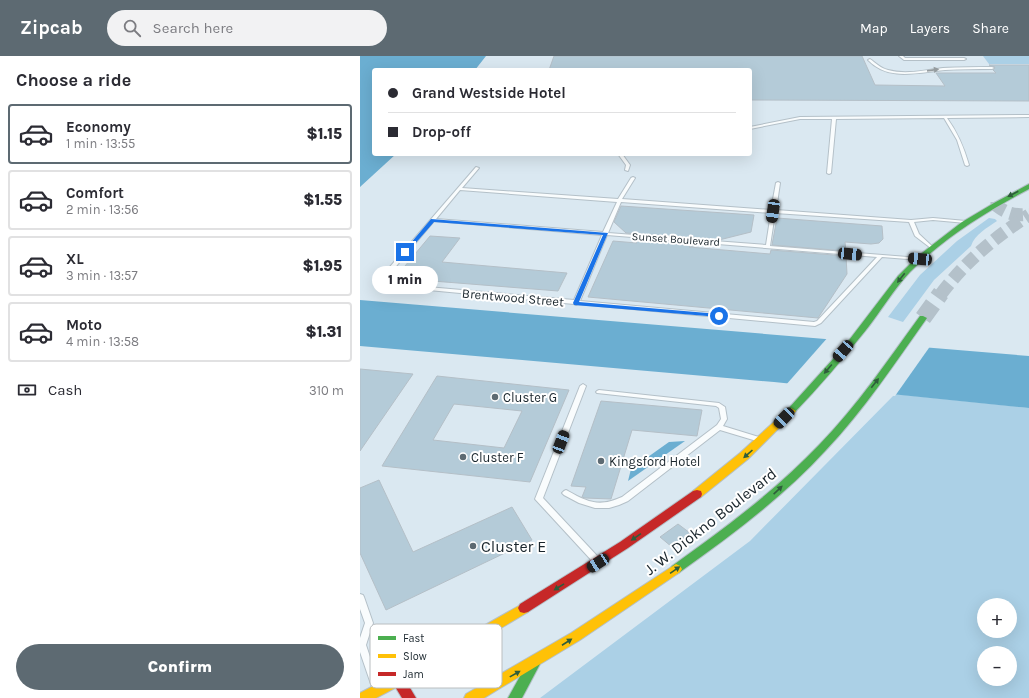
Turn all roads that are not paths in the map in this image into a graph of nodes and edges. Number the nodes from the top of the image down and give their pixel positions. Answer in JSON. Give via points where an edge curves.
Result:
{"nodes":[{"id":1,"x":902,"y":56,"type":"edge"},
{"id":2,"x":962,"y":56,"type":"edge"},
{"id":3,"x":920,"y":58,"type":"edge"},
{"id":4,"x":935,"y":58,"type":"edge"},
{"id":5,"x":870,"y":60,"type":"dead end"},
{"id":6,"x":992,"y":68,"type":"dead end"},
{"id":7,"x":1029,"y":116,"type":"edge"},
{"id":8,"x":945,"y":117,"type":"junction"},
{"id":9,"x":834,"y":118,"type":"junction"},
{"id":10,"x":752,"y":128,"type":"edge"},
{"id":11,"x":621,"y":156,"type":"edge"},
{"id":12,"x":967,"y":165,"type":"dead end"},
{"id":13,"x":477,"y":168,"type":"dead end"},
{"id":14,"x":627,"y":170,"type":"dead end"},
{"id":15,"x":829,"y":173,"type":"dead end"},
{"id":16,"x":634,"y":178,"type":"dead end"},
{"id":17,"x":778,"y":183,"type":"dead end"},
{"id":18,"x":1029,"y":186,"type":"edge"},
{"id":19,"x":459,"y":189,"type":"junction"},
{"id":20,"x":619,"y":201,"type":"junction"},
{"id":21,"x":773,"y":211,"type":"junction"},
{"id":22,"x":433,"y":220,"type":"junction"},
{"id":23,"x":911,"y":221,"type":"junction"},
{"id":24,"x":966,"y":222,"type":"junction"},
{"id":25,"x":606,"y":234,"type":"junction"},
{"id":26,"x":768,"y":246,"type":"junction"},
{"id":27,"x":932,"y":248,"type":"junction"},
{"id":28,"x":881,"y":256,"type":"junction"},
{"id":29,"x":920,"y":259,"type":"junction"},
{"id":30,"x":576,"y":303,"type":"junction"},
{"id":31,"x":923,"y":318,"type":"tunnel mouth"},
{"id":32,"x":583,"y":386,"type":"dead end"},
{"id":33,"x":599,"y":392,"type":"dead end"},
{"id":34,"x":719,"y":427,"type":"junction"},
{"id":35,"x":762,"y":441,"type":"junction"},
{"id":36,"x":566,"y":492,"type":"dead end"},
{"id":37,"x":598,"y":563,"type":"junction"},
{"id":38,"x":360,"y":597,"type":"edge"},
{"id":39,"x":498,"y":624,"type":"edge"},
{"id":40,"x":361,"y":644,"type":"edge"},
{"id":41,"x":534,"y":663,"type":"junction"},
{"id":42,"x":370,"y":670,"type":"edge"},
{"id":43,"x":502,"y":681,"type":"edge"},
{"id":44,"x":376,"y":688,"type":"edge"},
{"id":45,"x":383,"y":688,"type":"edge"},
{"id":46,"x":403,"y":688,"type":"edge"},
{"id":47,"x":489,"y":688,"type":"edge"},
{"id":48,"x":377,"y":691,"type":"junction"},
{"id":49,"x":362,"y":698,"type":"edge"},
{"id":50,"x":409,"y":698,"type":"edge"},
{"id":51,"x":471,"y":698,"type":"edge"},
{"id":52,"x":515,"y":698,"type":"edge"}],
"edges":[{"from":1,"to":3,"type":"lane","via":[[904,60]]},
{"from":2,"to":4,"type":"lane","via":[[964,59]]},
{"from":3,"to":4,"type":"lane"},
{"from":5,"to":6,"type":"lane","one_way":true,"via":[[877,68],[894,72]]},
{"from":7,"to":8,"type":"lane"},
{"from":8,"to":9,"type":"lane"},
{"from":8,"to":12,"type":"lane","via":[[961,143]]},
{"from":9,"to":10,"type":"lane","via":[[800,118]]},
{"from":9,"to":15,"type":"lane"},
{"from":11,"to":14,"type":"lane","via":[[628,165]]},
{"from":13,"to":19,"type":"lane"},
{"from":16,"to":20,"type":"lane"},
{"from":17,"to":21,"type":"lane"},
{"from":18,"to":24,"type":"street","name":"J. W. Diokno Boulevard","one_way":true},
{"from":19,"to":20,"type":"lane"},
{"from":19,"to":22,"type":"lane"},
{"from":20,"to":21,"type":"lane"},
{"from":20,"to":25,"type":"lane"},
{"from":21,"to":23,"type":"lane"},
{"from":21,"to":26,"type":"lane"},
{"from":22,"to":25,"type":"lane","name":"Sunset Boulevard"},
{"from":22,"to":30,"type":"lane","name":"Brentwood Street","via":[[378,284]]},
{"from":23,"to":24,"type":"lane","via":[[933,219]]},
{"from":23,"to":27,"type":"lane","via":[[917,235]]},
{"from":24,"to":27,"type":"street","name":"J. W. Diokno Boulevard"},
{"from":25,"to":26,"type":"lane","name":"Sunset Boulevard"},
{"from":25,"to":30,"type":"lane"},
{"from":26,"to":28,"type":"lane","name":"Sunset Boulevard"},
{"from":27,"to":29,"type":"street","name":"J. W. Diokno Boulevard"},
{"from":28,"to":29,"type":"lane","name":"Sunset Boulevard"},
{"from":28,"to":30,"type":"lane","name":"Brentwood Street","via":[[820,322],[814,324]]},
{"from":29,"to":35,"type":"street","name":"J. W. Diokno Boulevard","one_way":true,"via":[[906,272],[795,407]]},
{"from":41,"to":31,"type":"street","name":"J. W. Diokno Boulevard","one_way":true,"via":[[640,594],[767,500],[809,462],[851,414]]},
{"from":32,"to":37,"type":"lane","via":[[539,499]]},
{"from":33,"to":34,"type":"lane","via":[[717,404],[724,413],[724,419]]},
{"from":34,"to":35,"type":"lane"},
{"from":34,"to":36,"type":"lane","via":[[626,499],[617,503],[591,505]]},
{"from":35,"to":37,"type":"street","name":"J. W. Diokno Boulevard","one_way":true,"via":[[733,467],[668,516]]},
{"from":37,"to":39,"type":"street","name":"J. W. Diokno Boulevard","one_way":true},
{"from":38,"to":40,"type":"lane","via":[[369,623]]},
{"from":40,"to":42,"type":"lane"},
{"from":43,"to":41,"type":"street","name":"J. W. Diokno Boulevard","one_way":true},
{"from":41,"to":52,"type":"street"},
{"from":44,"to":48,"type":"lane"},
{"from":45,"to":48,"type":"street","name":"J. W. Diokno Boulevard"},
{"from":46,"to":50,"type":"street"},
{"from":51,"to":47,"type":"street","name":"J. W. Diokno Boulevard","one_way":true},
{"from":48,"to":49,"type":"street","name":"J. W. Diokno Boulevard"}]}
